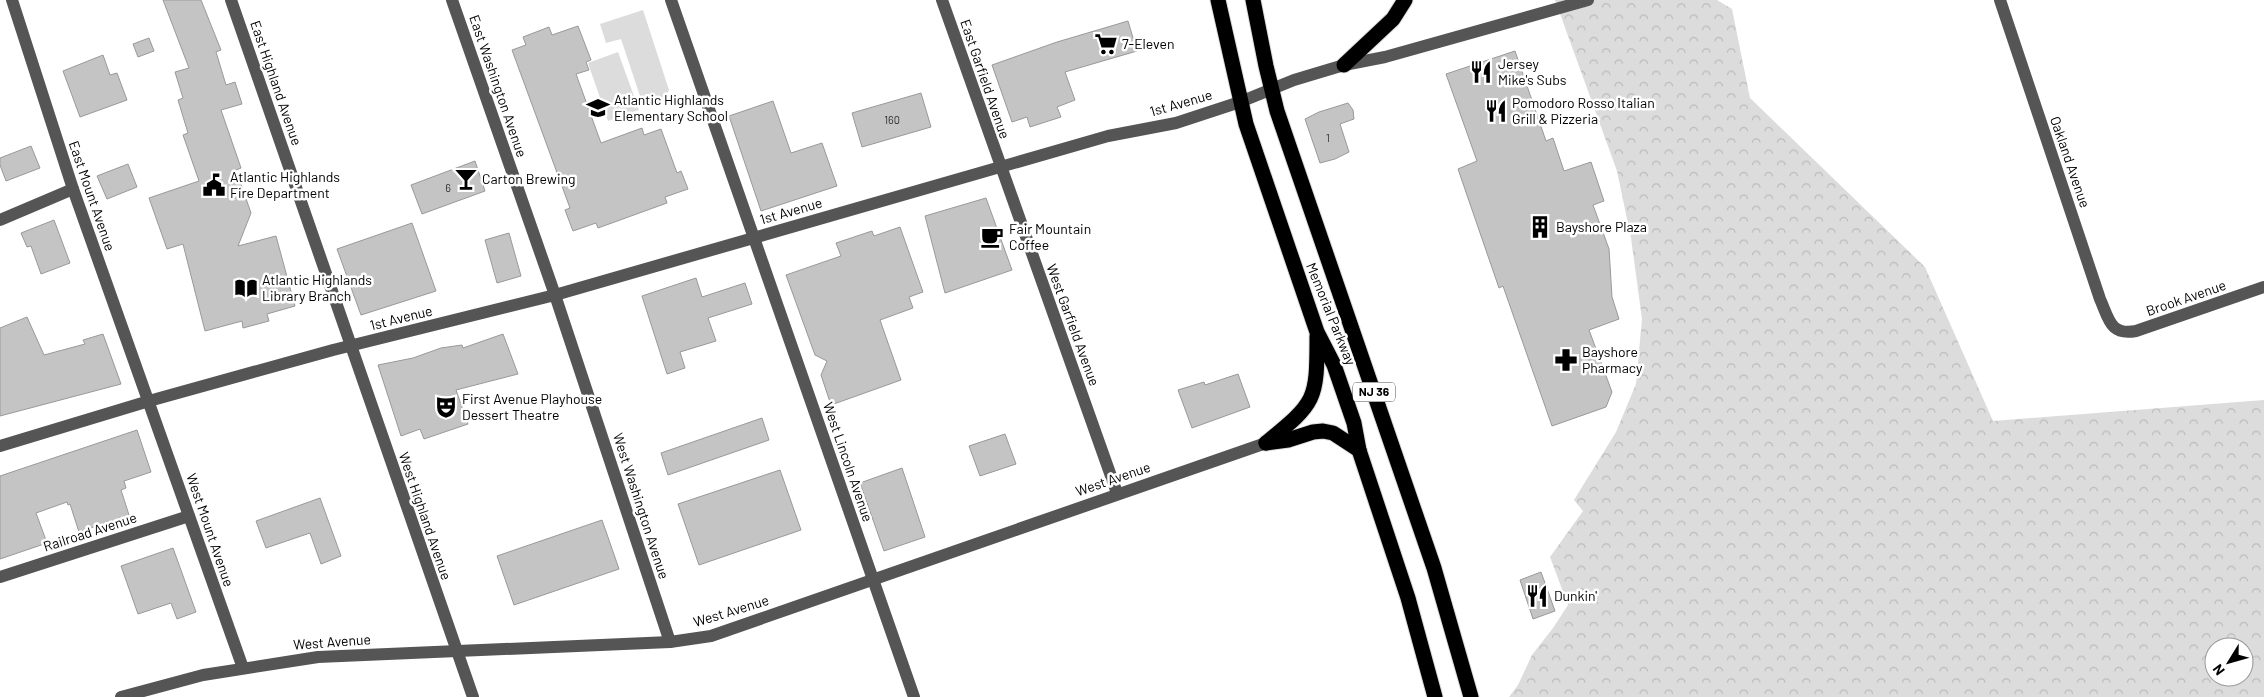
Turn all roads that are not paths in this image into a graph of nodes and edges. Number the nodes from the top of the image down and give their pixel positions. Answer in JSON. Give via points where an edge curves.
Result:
{"nodes":[{"id":1,"x":7,"y":0,"type":"edge"},
{"id":2,"x":12,"y":0,"type":"edge"},
{"id":3,"x":231,"y":0,"type":"edge"},
{"id":4,"x":452,"y":0,"type":"edge"},
{"id":5,"x":671,"y":0,"type":"edge"},
{"id":6,"x":942,"y":0,"type":"edge"},
{"id":7,"x":1218,"y":0,"type":"edge"},
{"id":8,"x":1252,"y":0,"type":"edge"},
{"id":9,"x":1405,"y":0,"type":"edge"},
{"id":10,"x":1588,"y":0,"type":"edge"},
{"id":11,"x":2000,"y":0,"type":"edge"},
{"id":12,"x":0,"y":3,"type":"edge"},
{"id":13,"x":1344,"y":64,"type":"junction"},
{"id":14,"x":1271,"y":88,"type":"junction"},
{"id":15,"x":1240,"y":102,"type":"junction"},
{"id":16,"x":1000,"y":167,"type":"junction"},
{"id":17,"x":73,"y":189,"type":"junction"},
{"id":18,"x":0,"y":220,"type":"edge"},
{"id":19,"x":753,"y":237,"type":"junction"},
{"id":20,"x":2264,"y":287,"type":"edge"},
{"id":21,"x":555,"y":295,"type":"junction"},
{"id":22,"x":2117,"y":331,"type":"joint"},
{"id":23,"x":1318,"y":332,"type":"junction"},
{"id":24,"x":350,"y":346,"type":"junction"},
{"id":25,"x":149,"y":401,"type":"junction"},
{"id":26,"x":1266,"y":443,"type":"junction"},
{"id":27,"x":0,"y":446,"type":"edge"},
{"id":28,"x":1359,"y":450,"type":"junction"},
{"id":29,"x":1117,"y":494,"type":"junction"},
{"id":30,"x":189,"y":516,"type":"junction"},
{"id":31,"x":0,"y":577,"type":"edge"},
{"id":32,"x":873,"y":580,"type":"junction"},
{"id":33,"x":670,"y":642,"type":"junction"},
{"id":34,"x":456,"y":650,"type":"junction"},
{"id":35,"x":243,"y":668,"type":"junction"},
{"id":36,"x":121,"y":697,"type":"edge"},
{"id":37,"x":473,"y":697,"type":"edge"},
{"id":38,"x":914,"y":697,"type":"edge"},
{"id":39,"x":1435,"y":697,"type":"edge"},
{"id":40,"x":1472,"y":697,"type":"edge"}],
"edges":[{"from":1,"to":12,"type":"street"},
{"from":2,"to":17,"type":"street","name":"East Mount Avenue"},
{"from":3,"to":24,"type":"street","name":"East Highland Avenue"},
{"from":4,"to":21,"type":"street","name":"East Washington Avenue"},
{"from":5,"to":19,"type":"street","name":"West Lincoln Avenue"},
{"from":6,"to":16,"type":"street","name":"East Garfield Avenue"},
{"from":7,"to":15,"type":"highway","name":"Memorial Parkway","number":"NJ 36"},
{"from":8,"to":14,"type":"highway","name":"Memorial Parkway","number":"NJ 36"},
{"from":9,"to":13,"type":"highway","via":[[1392,19]]},
{"from":10,"to":13,"type":"street","name":"1st Avenue","via":[[1385,57]]},
{"from":11,"to":22,"type":"street","name":"Oakland Avenue","via":[[2100,300],[2111,326]]},
{"from":13,"to":14,"type":"street","name":"1st Avenue"},
{"from":14,"to":15,"type":"street","name":"1st Avenue"},
{"from":14,"to":40,"type":"highway","name":"Memorial Parkway","number":"NJ 36","via":[[1431,558]]},
{"from":15,"to":16,"type":"street","name":"1st Avenue","via":[[1176,123],[1108,136]]},
{"from":15,"to":23,"type":"highway","name":"Memorial Parkway","number":"NJ 36"},
{"from":16,"to":19,"type":"street","name":"1st Avenue"},
{"from":16,"to":29,"type":"street","name":"West Garfield Avenue"},
{"from":17,"to":18,"type":"street"},
{"from":17,"to":25,"type":"street","name":"East Mount Avenue"},
{"from":19,"to":21,"type":"street","name":"1st Avenue"},
{"from":19,"to":32,"type":"street","name":"West Lincoln Avenue"},
{"from":20,"to":22,"type":"street","name":"Brook Avenue","via":[[2136,331]]},
{"from":21,"to":24,"type":"street","name":"1st Avenue"},
{"from":21,"to":33,"type":"street","name":"West Washington Avenue"},
{"from":23,"to":26,"type":"highway","via":[[1313,395],[1299,415]]},
{"from":23,"to":28,"type":"highway","name":"Memorial Parkway","number":"NJ 36","via":[[1334,365],[1354,424]]},
{"from":24,"to":25,"type":"street","name":"1st Avenue"},
{"from":24,"to":34,"type":"street","name":"West Highland Avenue"},
{"from":25,"to":27,"type":"street","name":"1st Avenue"},
{"from":25,"to":30,"type":"street","name":"West Mount Avenue"},
{"from":26,"to":28,"type":"highway","via":[[1324,431]]},
{"from":26,"to":29,"type":"street","name":"West Avenue"},
{"from":28,"to":39,"type":"highway","name":"Memorial Parkway","number":"NJ 36","via":[[1408,598]]},
{"from":29,"to":32,"type":"street","name":"West Avenue"},
{"from":30,"to":31,"type":"street","name":"Railroad Avenue"},
{"from":30,"to":35,"type":"street","name":"West Mount Avenue"},
{"from":32,"to":33,"type":"street","name":"West Avenue","via":[[711,636]]},
{"from":32,"to":38,"type":"street","name":"West Lincoln Avenue"},
{"from":33,"to":34,"type":"street","name":"West Avenue"},
{"from":34,"to":35,"type":"street","name":"West Avenue","via":[[318,657]]},
{"from":34,"to":37,"type":"street","name":"West Highland Avenue"},
{"from":35,"to":36,"type":"street","name":"West Avenue","via":[[203,674]]}]}
